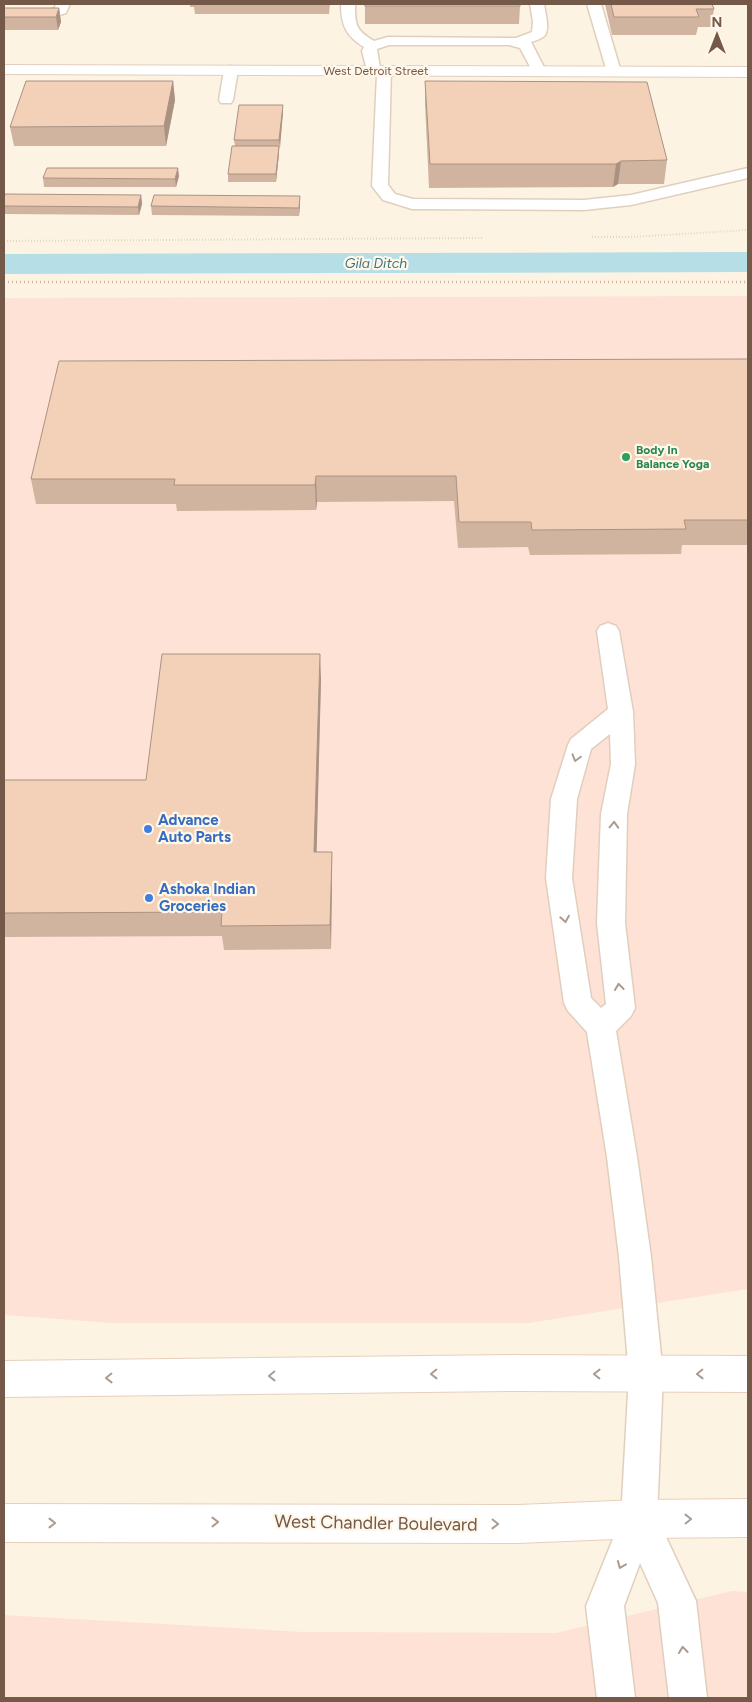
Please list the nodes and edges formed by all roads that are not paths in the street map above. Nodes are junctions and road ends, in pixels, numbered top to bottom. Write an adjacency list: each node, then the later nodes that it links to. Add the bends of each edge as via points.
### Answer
1 (63, 4): 5 (lane, via 61,10 47,15)
2 (348, 4): 7 (lane, via 347,21 353,35)
3 (537, 4): 6 (lane, via 539,34)
4 (594, 4): 12 (lane)
5 (4, 15)
6 (519, 42): 7 (lane, via 398,40); 11 (lane, via 529,50)
7 (372, 46): 10 (lane, via 368,51)
8 (4, 70): 9 (street, West Detroit Street)
9 (231, 70): 10 (street, West Detroit Street); 14 (lane)
10 (378, 71): 11 (street, West Detroit Street); 15 (lane, via 380,186 389,197 412,204 584,205 631,200)
11 (539, 71): 12 (street, West Detroit Street)
12 (614, 72): 13 (street, West Detroit Street)
13 (748, 72)
14 (226, 100)
15 (748, 173)
16 (608, 631): 17 (lane)
17 (621, 712): 18 (lane, one-way to 17, via 621,1008 610,923 614,814 623,764); 18 (lane, one-way to 18, via 580,745 564,799 559,878 578,1003)
18 (601, 1027): 20 (lane, via 635,1257)
19 (748, 1374): 20 (street, one-way to 20)
20 (646, 1375): 21 (street, one-way to 21, via 515,1373); 23 (lane)
21 (4, 1379)
22 (748, 1518): 23 (street, West Chandler Boulevard, one-way to 22)
23 (639, 1519): 24 (street, West Chandler Boulevard, one-way to 23, via 518,1524); 25 (lane, one-way to 25, via 605,1606); 26 (lane, one-way to 23, via 677,1601)
24 (4, 1524)
25 (616, 1698)
26 (688, 1698)

